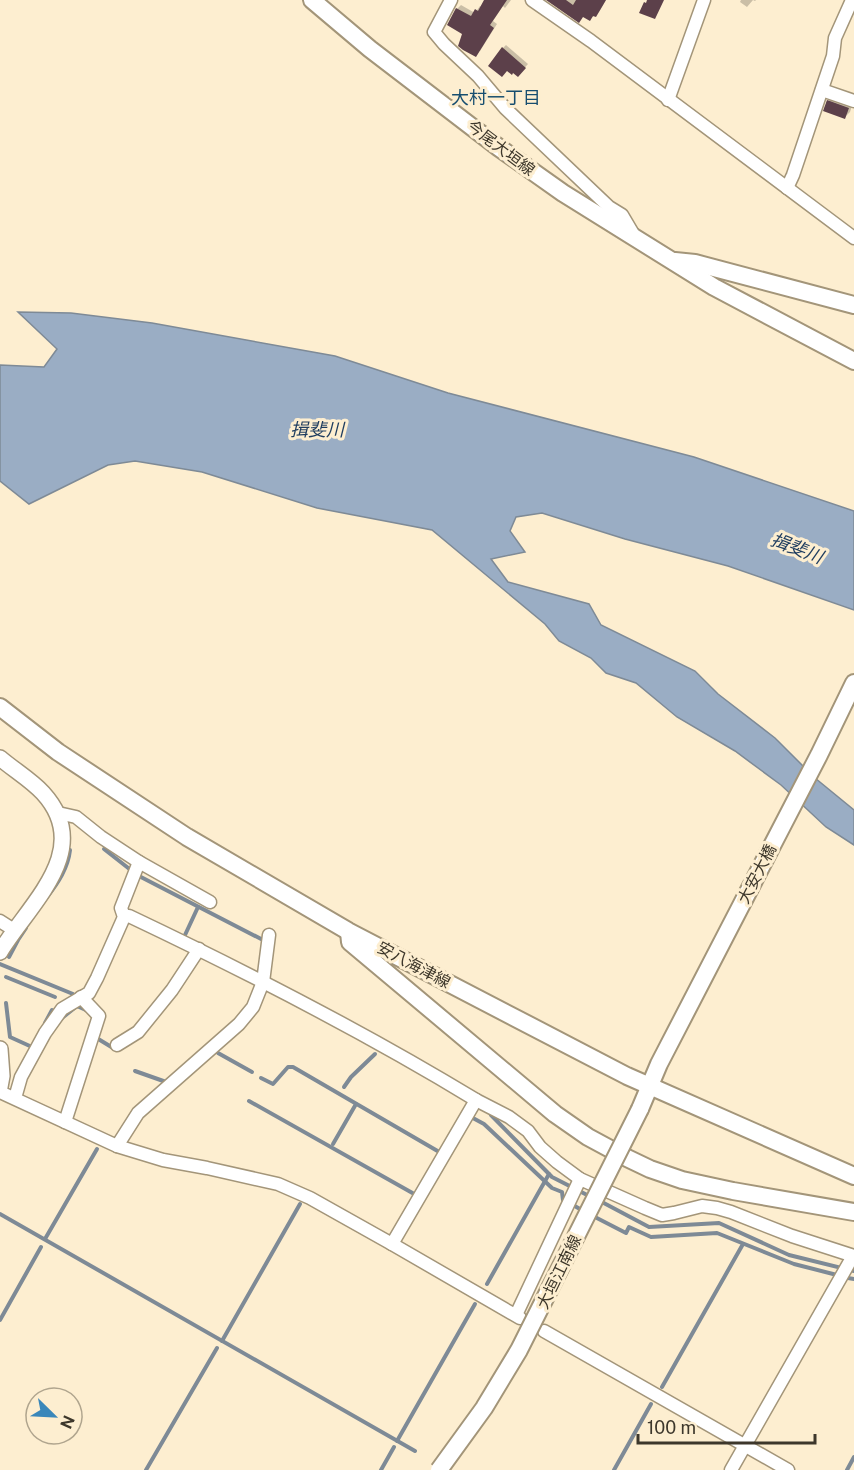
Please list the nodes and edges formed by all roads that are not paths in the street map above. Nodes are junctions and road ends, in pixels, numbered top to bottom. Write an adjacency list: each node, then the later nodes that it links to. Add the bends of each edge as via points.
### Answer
1 (312, 0): 10 (main road, 今尾大垣線, via 498,147)
2 (451, 0): 10 (street, via 434,32 505,108 622,215)
3 (532, 0): 7 (street)
4 (704, 0): 7 (street)
5 (852, 0): 6 (street, via 836,38)
6 (822, 90): 8 (street); 9 (street)
7 (668, 100): 9 (street)
8 (854, 101)
9 (787, 188): 11 (street)
10 (635, 238): 12 (main road, 今尾大垣線)
11 (854, 238)
12 (671, 261): 13 (main road, via 695,263); 14 (main road, 今尾大垣線)
13 (854, 305)
14 (854, 361)
15 (854, 684): 32 (main road, 大安大橋)
16 (0, 707): 24 (main road, 安八海津線, via 58,752 187,837)
17 (0, 758): 18 (street, via 42,791)
18 (58, 813): 19 (street, via 76,817); 23 (street, via 63,837 60,860 50,881)
19 (139, 862): 20 (street); 21 (street, via 121,908)
20 (210, 902)
21 (124, 916): 26 (street); 29 (street, via 97,978 89,993)
22 (0, 921): 23 (street)
23 (14, 930): 27 (street)
24 (348, 931): 33 (main road, 安八海津線); 42 (main road, via 350,942 503,1071 571,1126 610,1149 682,1180)
25 (269, 935): 28 (street)
26 (199, 949): 28 (street); 30 (street, via 138,1032)
27 (0, 952)
28 (263, 982): 37 (street); 39 (street, via 253,1007 239,1024 138,1113)
29 (81, 997): 36 (street, via 62,1009 45,1033 21,1077); 38 (street, via 99,1016)
30 (117, 1045)
31 (0, 1050): 34 (street)
32 (659, 1064): 33 (main road, 大垣江南線)
33 (650, 1086): 40 (main road, 安八海津線); 47 (main road, 大垣江南線, bridge, via 519,1350 484,1408)
34 (0, 1087)
35 (0, 1092): 36 (street)
36 (15, 1098): 38 (street)
37 (476, 1100): 41 (street, via 528,1131 556,1162); 43 (street)
38 (65, 1122): 39 (street)
39 (117, 1146): 43 (street, via 163,1160 278,1184)
40 (854, 1176)
41 (580, 1179): 43 (street, via 518,1316); 44 (street, via 662,1215 702,1206 717,1208)
42 (854, 1212)
43 (392, 1244)
44 (854, 1256): 46 (street)
45 (544, 1331): 46 (street)
46 (745, 1445): 48 (street); 49 (street)
47 (439, 1470)
48 (731, 1470)
49 (788, 1470)

